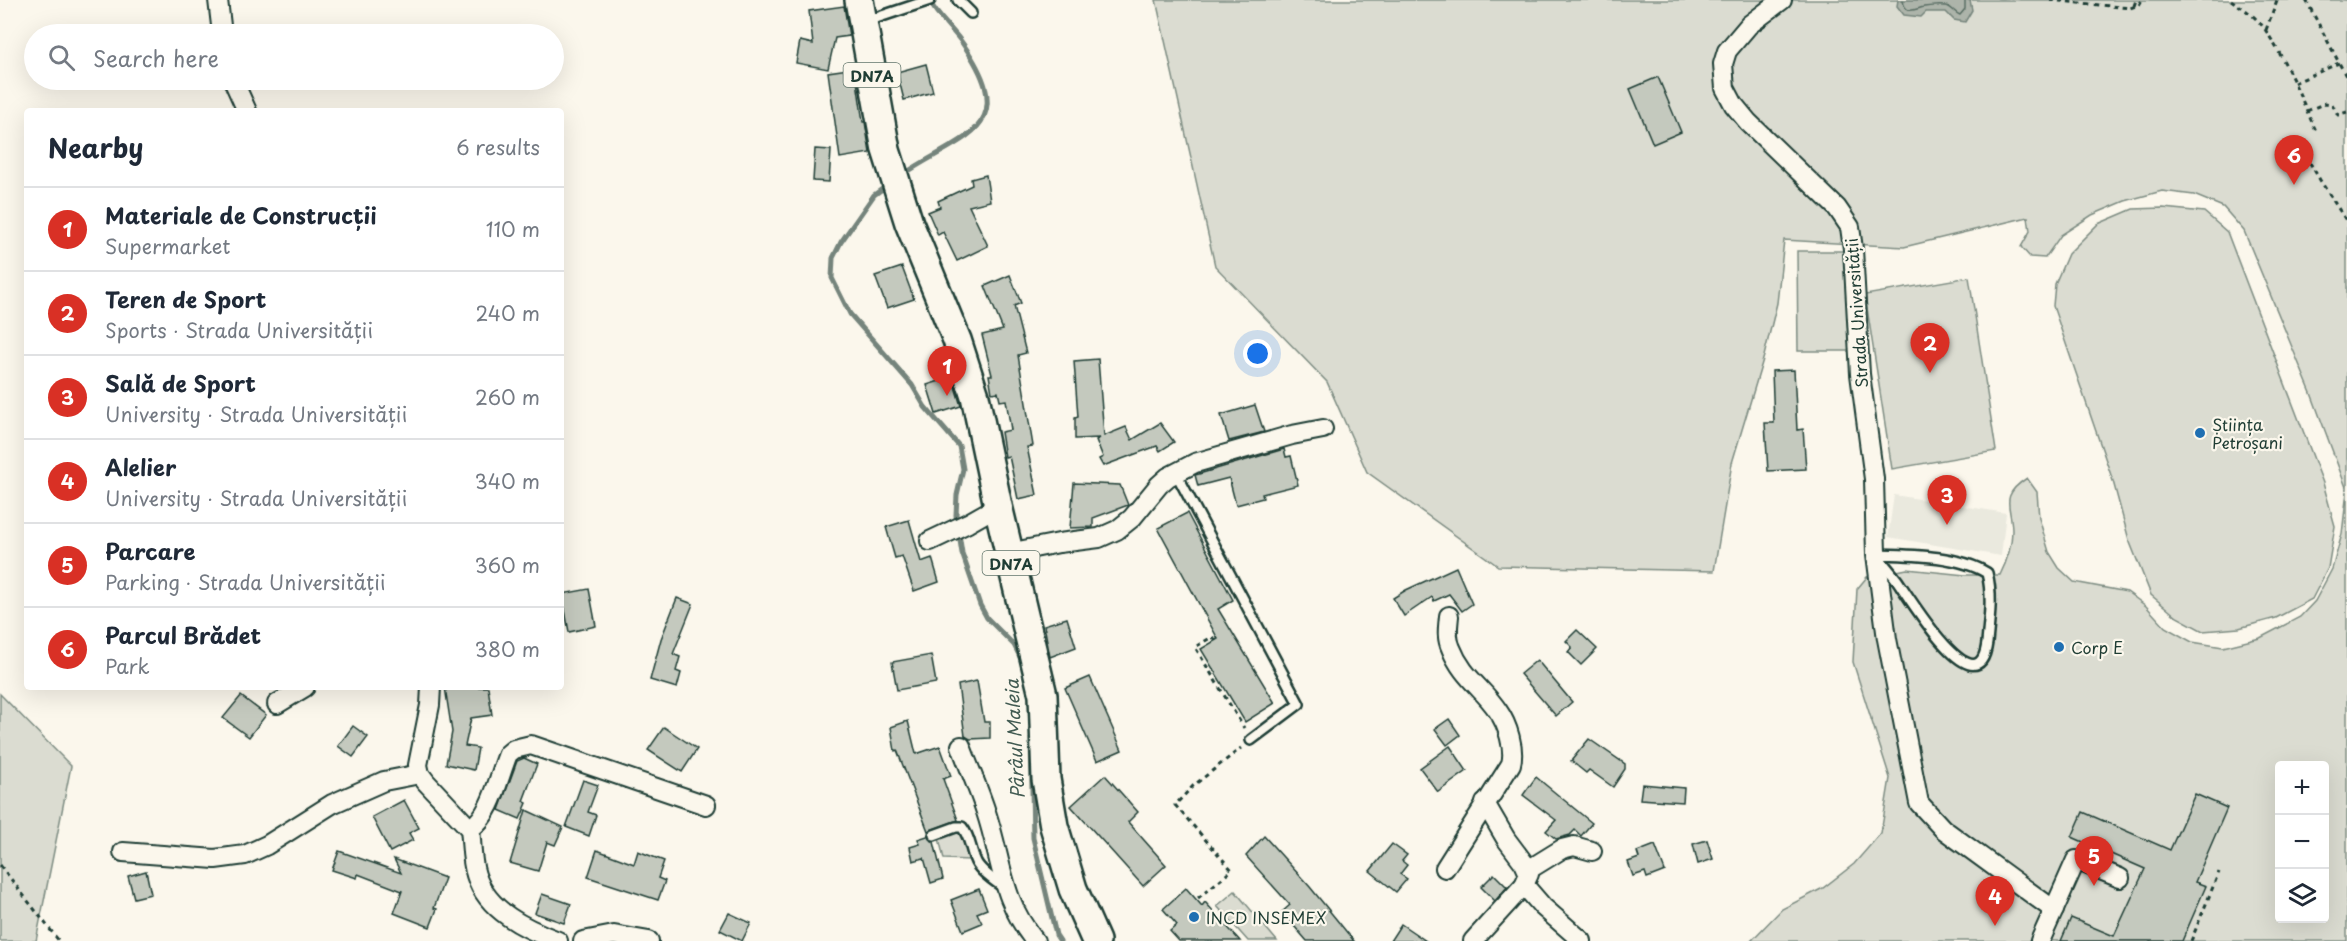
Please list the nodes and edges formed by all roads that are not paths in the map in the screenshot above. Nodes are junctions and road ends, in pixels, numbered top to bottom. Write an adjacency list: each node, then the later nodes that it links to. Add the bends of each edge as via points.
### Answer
1 (218, 0): 7 (street)
2 (930, 0): 5 (lane, via 912,8)
3 (958, 0): 6 (lane)
4 (1782, 0): 15 (street, Strada Universității, via 1749,25 1727,51 1723,63 1725,88 1748,122 1837,208 1850,227 1860,374 1874,479)
5 (860, 11): 12 (main road, DN7A, via 886,150 909,223 966,366)
6 (971, 13)
7 (221, 24)
8 (238, 90): 9 (street)
9 (246, 108)
10 (1323, 429): 11 (street, via 1195,463)
11 (1176, 473): 14 (street, via 1159,484 1117,530 1099,538); 20 (lane, via 1299,704)
12 (998, 506): 13 (street); 14 (main road, DN7A)
13 (930, 541)
14 (1009, 553): 38 (main road, DN7A, via 1043,695 1047,798 1073,890)
15 (1876, 554): 15 (lane, via 1920,618 1950,651 1969,664 1978,662 1985,654 1990,616 1987,573 1972,564); 33 (street, Strada Universității, via 1887,639 1919,803 1943,829)
16 (1449, 616): 23 (street, via 1450,648 1464,674 1498,711 1514,754)
17 (300, 690): 19 (street)
18 (431, 690): 22 (street, via 418,765)
19 (277, 704)
20 (1251, 740)
21 (961, 746): 32 (street, via 986,813)
22 (420, 774): 25 (street); 28 (street, via 384,781 332,804 245,855 215,859)
23 (1485, 803): 29 (street); 30 (street)
24 (706, 805): 25 (street, via 531,745 508,754 486,810)
25 (470, 829): 34 (street, via 476,877 490,900 513,920)
26 (934, 835): 32 (lane, via 962,827 979,866)
27 (1592, 851): 30 (street, via 1574,846 1562,849)
28 (123, 852)
29 (1445, 868)
30 (1526, 877): 39 (street); 40 (street, via 1544,906)
31 (2120, 878): 33 (street, via 2076,860)
32 (1006, 890): 37 (street, via 1021,924)
33 (2054, 910): 41 (street)
34 (558, 941)
35 (583, 941): 36 (street, via 614,935)
36 (649, 941)
37 (1035, 941)
38 (1096, 941)
39 (1473, 941)
40 (1582, 941)
41 (2040, 941)

